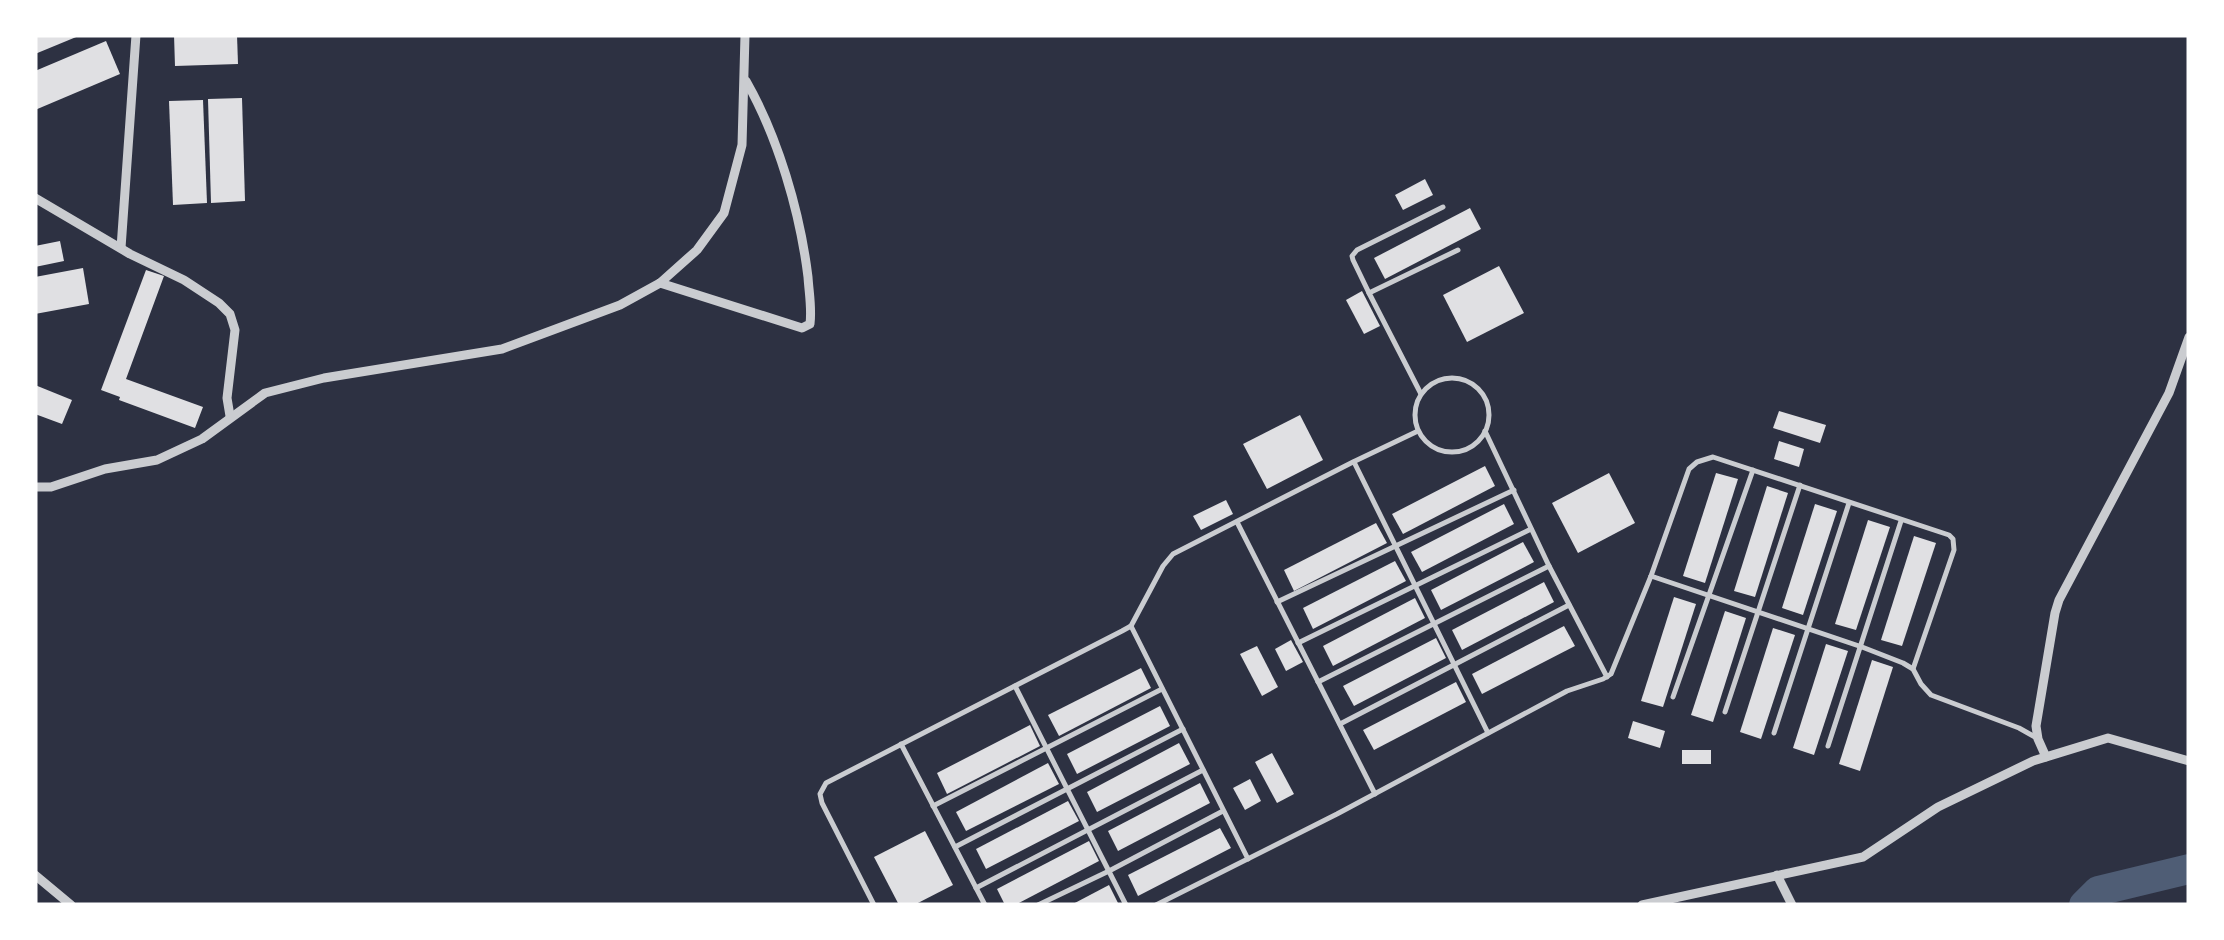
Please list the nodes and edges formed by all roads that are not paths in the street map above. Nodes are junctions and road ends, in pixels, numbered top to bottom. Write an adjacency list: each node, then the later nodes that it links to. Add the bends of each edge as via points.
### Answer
1 (136, 35): 6 (street)
2 (745, 35): 3 (street)
3 (744, 77): 8 (street, via 742,145 724,212 697,250); 8 (street, via 762,110 804,242 810,324 802,328)
4 (35, 198): 6 (street)
5 (1443, 207): 9 (lane, via 1357,250 1352,260)
6 (120, 248): 12 (street, via 184,280 230,314)
7 (1458, 250): 9 (lane)
8 (660, 283): 12 (street, via 502,349 324,378 264,393)
9 (1369, 293): 11 (lane)
10 (2189, 337): 49 (street, via 2169,393 2059,600)
11 (1421, 394): 13 (lane); 14 (lane, via 1442,380 1467,381 1485,398)
12 (230, 416): 17 (street, via 202,439 157,460 52,488)
13 (1418, 431): 14 (lane, via 1428,444 1451,452 1475,444); 15 (lane)
14 (1485, 431): 19 (lane)
15 (1353, 462): 22 (lane); 24 (lane)
16 (1753, 470): 18 (lane); 26 (lane, via 1712,457 1690,469); 28 (lane)
17 (35, 486)
18 (1800, 486): 20 (lane); 31 (lane)
19 (1514, 490): 23 (lane); 24 (lane)
20 (1850, 502): 21 (lane); 34 (lane)
21 (1902, 520): 36 (lane); 38 (lane, via 1949,535 1954,550)
22 (1237, 522): 29 (lane); 33 (lane, via 1173,554)
23 (1531, 529): 25 (lane); 27 (lane)
24 (1395, 546): 27 (lane); 29 (lane)
25 (1549, 566): 30 (lane); 32 (lane)
26 (1651, 576): 28 (lane); 39 (lane)
27 (1415, 586): 32 (lane); 35 (lane)
28 (1709, 596): 31 (lane); 43 (lane)
29 (1277, 602): 35 (lane)
30 (1569, 605): 37 (lane); 39 (lane)
31 (1758, 612): 34 (lane); 44 (lane)
32 (1434, 625): 37 (lane); 40 (lane)
33 (1131, 626): 41 (lane); 42 (lane)
34 (1807, 629): 36 (lane); 47 (lane)
35 (1298, 643): 40 (lane)
36 (1862, 647): 38 (lane); 51 (lane)
37 (1454, 665): 45 (lane); 48 (lane)
38 (1914, 669): 49 (lane, via 1932,695)
39 (1608, 677): 48 (lane, via 1567,690)
40 (1318, 682): 45 (lane)
41 (1015, 686): 50 (lane); 52 (lane)
42 (1163, 689): 46 (lane); 52 (lane)
43 (1673, 697)
44 (1725, 712)
45 (1340, 724): 57 (lane)
46 (1183, 729): 55 (lane); 56 (lane)
47 (1774, 732)
48 (1488, 733): 57 (lane)
49 (2038, 738): 53 (street)
50 (901, 744): 58 (lane); 68 (lane, via 826,783 820,794)
51 (1828, 746)
52 (1048, 749): 56 (lane); 58 (lane)
53 (2046, 756): 54 (street, via 2108,738); 64 (street, via 1938,807 1863,856)
54 (2189, 760)
55 (1203, 770): 59 (lane); 60 (lane)
56 (1068, 789): 60 (lane); 61 (lane)
57 (1374, 794): 62 (lane)
58 (934, 806): 61 (lane)
59 (1224, 811): 62 (lane); 63 (lane)
60 (1088, 830): 63 (lane); 66 (lane)
61 (954, 847): 66 (lane)
62 (1248, 859): 72 (lane)
63 (1109, 872): 70 (lane); 71 (lane)
64 (1777, 874): 73 (street); 74 (street)
65 (35, 876): 67 (street)
66 (976, 888): 69 (lane)
67 (72, 905)
68 (874, 905)
69 (985, 905)
70 (1038, 905)
71 (1126, 905)
72 (1156, 905)
73 (1642, 905)
74 (1792, 905)

